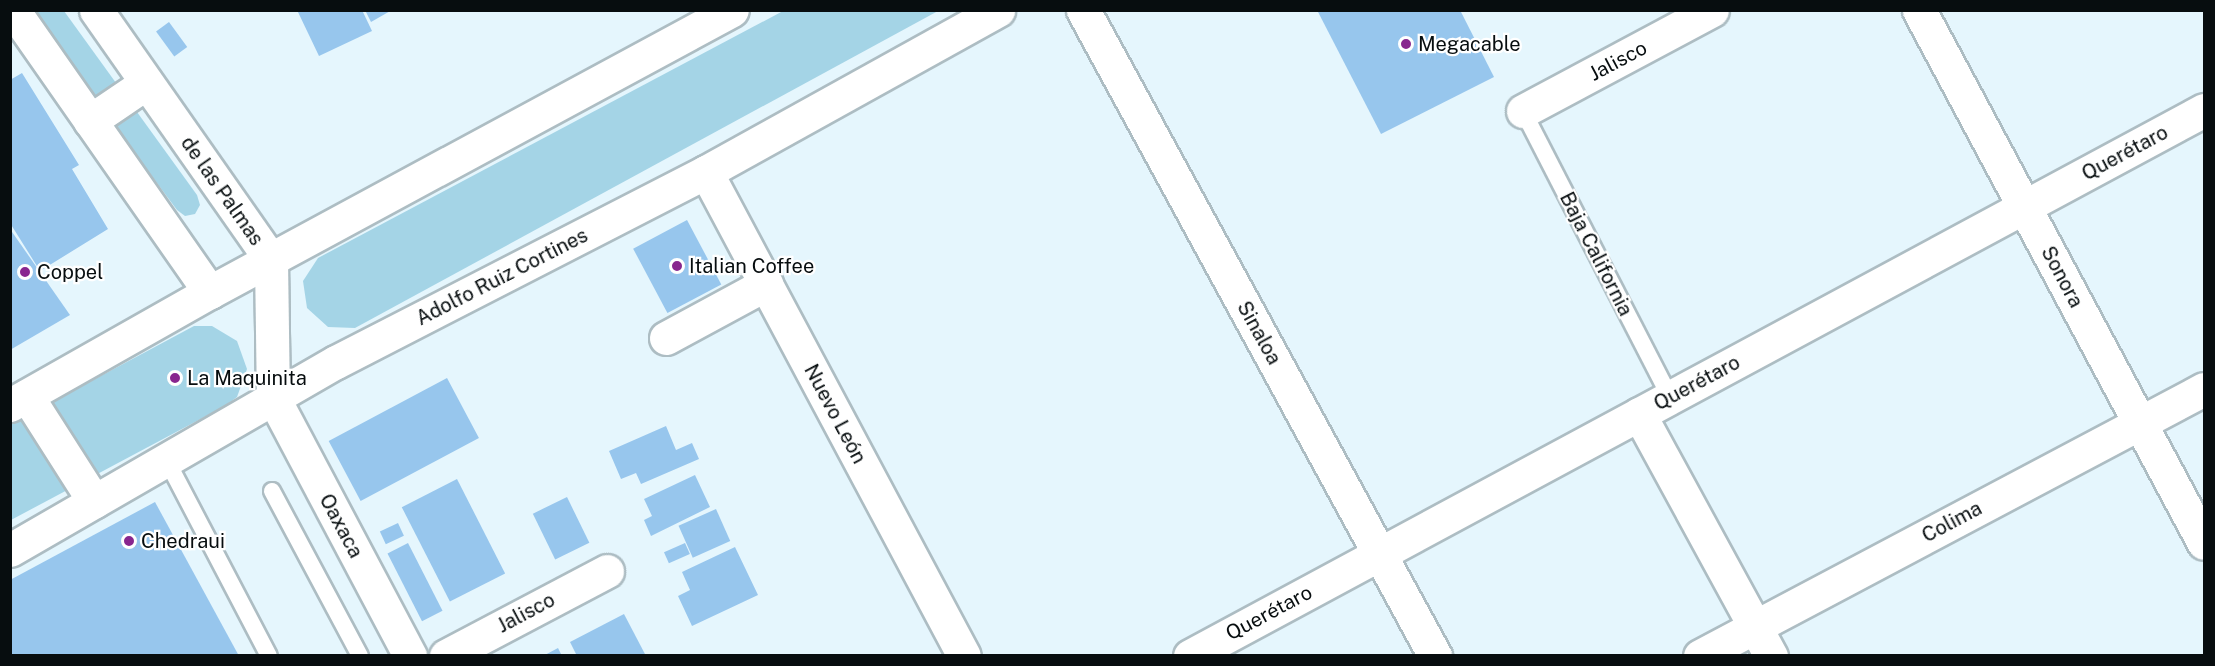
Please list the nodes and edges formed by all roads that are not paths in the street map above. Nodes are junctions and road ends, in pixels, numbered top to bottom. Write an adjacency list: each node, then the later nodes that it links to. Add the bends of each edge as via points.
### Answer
1 (13, 10): 11 (street)
2 (96, 10): 8 (street, de las Palmas)
3 (732, 10): 14 (street)
4 (998, 10): 12 (street, Adolfo Ruiz Cortines)
5 (1083, 10): 29 (street, Sinaloa)
6 (1713, 10): 10 (street, Jalisco)
7 (1919, 10): 13 (street, Sonora)
8 (146, 83): 11 (street); 14 (street, de las Palmas)
9 (2205, 110): 13 (street, Querétaro)
10 (1523, 111): 20 (lane, Baja California)
11 (90, 121): 16 (street)
12 (706, 172): 15 (street, Nuevo León); 19 (street, Adolfo Ruiz Cortines)
13 (2024, 207): 20 (street, Querétaro); 23 (street, Sonora)
14 (271, 260): 16 (street); 19 (street, de las Palmas)
15 (766, 284): 17 (street); 36 (street, Nuevo León)
16 (210, 292): 21 (street)
17 (666, 338)
18 (2205, 389): 23 (street, Colima)
19 (273, 397): 24 (street, Adolfo Ruiz Cortines); 34 (street, Oaxaca)
20 (1670, 397): 22 (street, Querétaro)
21 (19, 400): 26 (street)
22 (1639, 414): 29 (street, Querétaro); 31 (street)
23 (2140, 423): 27 (street, Sonora); 31 (street, Colima)
24 (166, 459): 26 (street, Adolfo Ruiz Cortines); 32 (lane)
25 (272, 491): 33 (lane)
26 (94, 501): 28 (street, Adolfo Ruiz Cortines)
27 (2205, 543)
28 (10, 550)
29 (1380, 554): 37 (street, Querétaro); 38 (street, Sinaloa)
30 (607, 571): 35 (street, Jalisco)
31 (1755, 627): 39 (street, Colima); 40 (street)
32 (269, 656)
33 (360, 656)
34 (410, 656)
35 (446, 656)
36 (964, 656)
37 (1190, 656)
38 (1435, 656)
39 (1700, 656)
40 (1771, 656)

